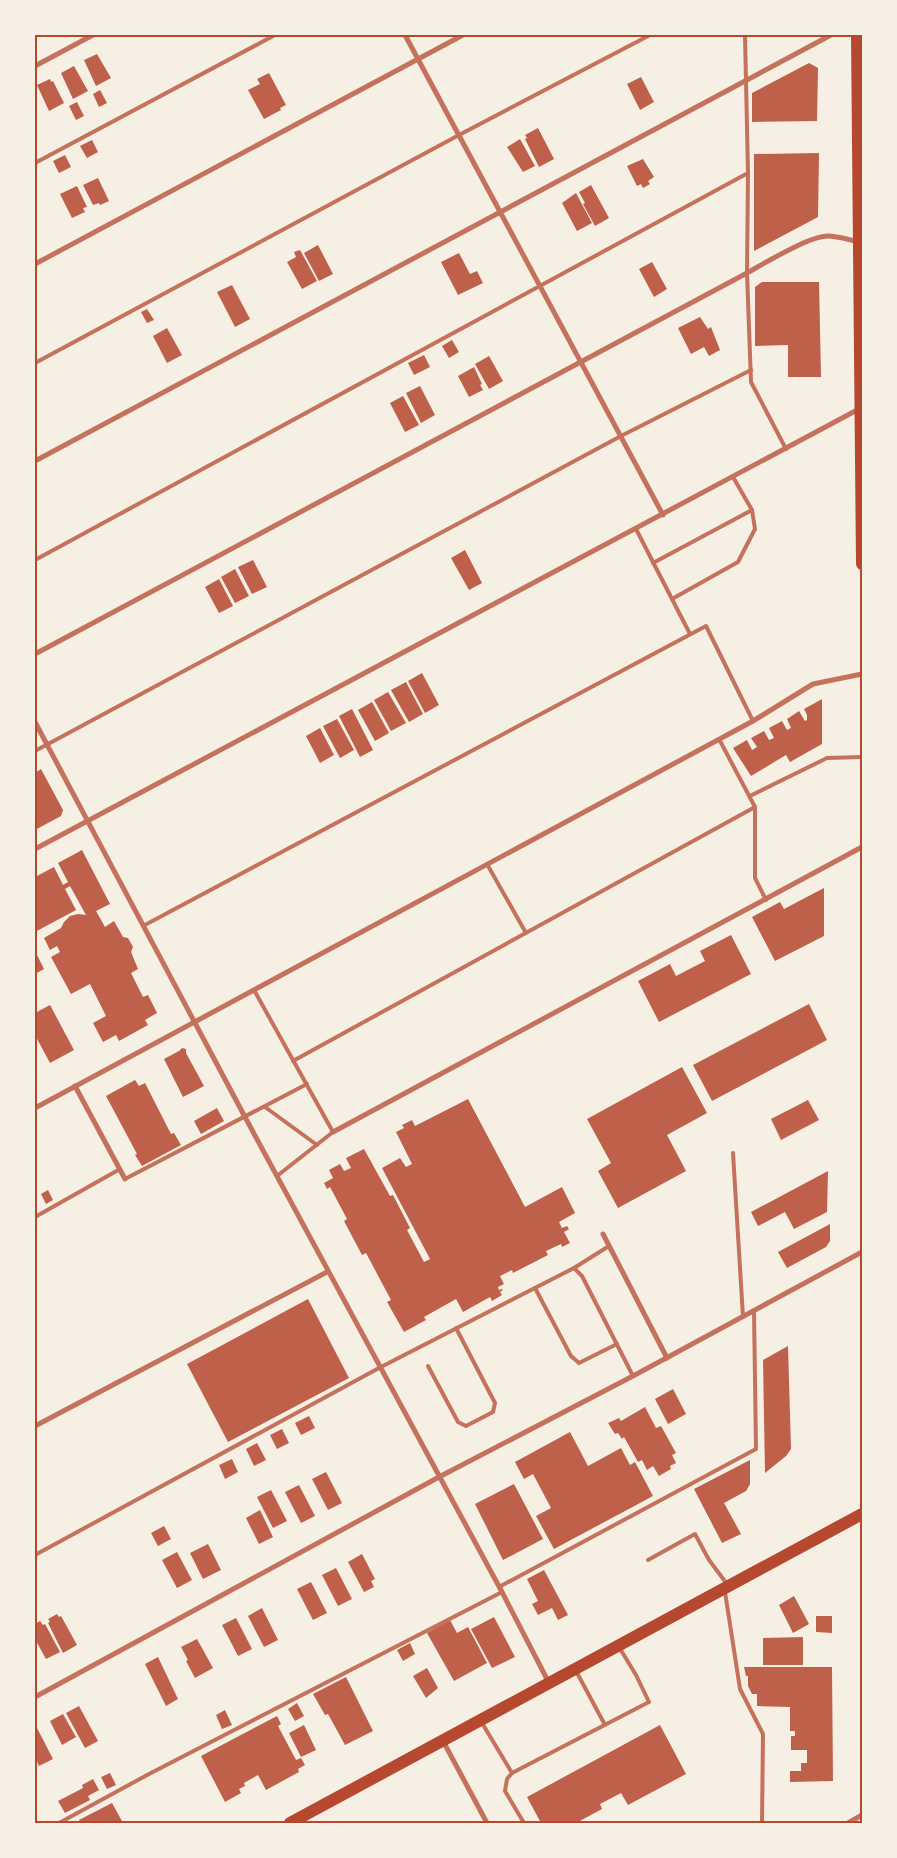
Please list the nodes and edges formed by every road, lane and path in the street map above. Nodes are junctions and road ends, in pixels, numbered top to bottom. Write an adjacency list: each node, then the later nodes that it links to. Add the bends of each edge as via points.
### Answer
1 (93, 35): 10 (street)
2 (275, 35): 13 (lane)
3 (405, 35): 9 (street)
4 (463, 35): 9 (street)
5 (650, 35): 12 (lane)
6 (745, 35): 11 (lane)
7 (831, 35): 11 (street)
8 (857, 35): 16 (main road)
9 (418, 59): 12 (street); 17 (street)
10 (35, 66)
11 (745, 81): 14 (lane); 15 (street)
12 (459, 135): 15 (street); 20 (lane)
13 (35, 163)
14 (748, 173): 18 (lane); 19 (lane)
15 (500, 212): 19 (street); 26 (street)
16 (861, 242): 18 (street, via 822,237); 23 (main road)
17 (35, 264)
18 (747, 273): 21 (street); 22 (lane)
19 (540, 286): 21 (street); 32 (lane)
20 (35, 363)
21 (581, 363): 24 (street); 37 (street)
22 (751, 370): 24 (lane); 25 (lane, via 751,382)
23 (860, 409): 25 (street); 31 (main road)
24 (621, 436): 29 (street); 42 (lane)
25 (786, 449): 27 (street)
26 (35, 460)
27 (734, 477): 28 (lane); 29 (street)
28 (752, 510): 33 (lane); 35 (lane, via 755,529 738,562)
29 (663, 515): 30 (street)
30 (636, 530): 33 (lane); 47 (street)
31 (862, 533): 34 (main road)
32 (35, 560)
33 (653, 563): 35 (lane)
34 (862, 564)
35 (672, 599): 36 (lane)
36 (690, 634): 39 (lane, via 706,626); 52 (lane)
37 (35, 654)
38 (862, 674): 39 (street, via 812,684)
39 (753, 721): 41 (street)
40 (35, 722): 42 (street)
41 (719, 739): 45 (lane); 50 (street)
42 (47, 744): 43 (lane); 47 (street)
43 (35, 751)
44 (862, 757): 45 (lane, via 827,758)
45 (750, 796): 46 (lane)
46 (756, 807): 51 (lane, via 755,878); 53 (lane)
47 (88, 820): 49 (street); 52 (street)
48 (862, 848): 51 (street)
49 (35, 849)
50 (487, 864): 53 (lane); 54 (street)
51 (766, 900): 62 (street)
52 (143, 926): 55 (street)
53 (526, 933): 56 (lane)
54 (254, 990): 55 (street); 56 (lane)
55 (194, 1022): 58 (street); 61 (street)
56 (293, 1061): 57 (lane)
57 (306, 1084): 59 (lane); 62 (lane)
58 (75, 1086): 60 (street); 65 (street)
59 (265, 1107): 61 (lane); 63 (lane)
60 (35, 1108)
61 (245, 1117): 66 (street); 67 (lane)
62 (334, 1132): 63 (lane)
63 (317, 1146): 66 (lane)
64 (733, 1154): 76 (lane)
65 (120, 1169): 67 (street); 68 (lane)
66 (276, 1176): 73 (street)
67 (125, 1180)
68 (35, 1217)
69 (603, 1234): 70 (street)
70 (609, 1246): 72 (lane); 79 (street)
71 (862, 1252): 75 (street)
72 (574, 1268): 74 (lane); 78 (lane, via 582,1276)
73 (327, 1272): 81 (street); 83 (street)
74 (535, 1288): 77 (lane); 78 (lane, via 579,1363)
75 (754, 1311): 76 (street); 88 (lane, via 756,1449)
76 (743, 1317): 79 (street)
77 (456, 1328): 80 (lane, via 495,1403 493,1412 466,1426 458,1422); 81 (lane)
78 (617, 1344): 82 (lane)
79 (667, 1358): 82 (street)
80 (428, 1366)
81 (379, 1368): 84 (street); 86 (lane)
82 (633, 1376): 84 (street)
83 (35, 1426)
84 (439, 1477): 88 (street); 94 (street)
85 (862, 1514): 89 (main road)
86 (35, 1555)
87 (648, 1560): 89 (lane, via 695,1534)
88 (499, 1587): 90 (street)
89 (726, 1587): 91 (main road); 104 (lane, via 740,1688 763,1734)
90 (502, 1592): 93 (street); 100 (lane)
91 (618, 1645): 92 (main road); 96 (lane, via 649,1702)
92 (575, 1669): 93 (main road); 96 (lane)
93 (549, 1683): 95 (main road)
94 (35, 1697)
95 (481, 1721): 97 (main road); 98 (lane)
96 (605, 1725): 98 (lane)
97 (442, 1741): 101 (main road); 102 (street)
98 (512, 1773): 103 (lane, via 507,1779 505,1792)
99 (862, 1815): 105 (street)
100 (59, 1823)
101 (290, 1823)
102 (487, 1823)
103 (524, 1823)
104 (762, 1823)
105 (848, 1823)

